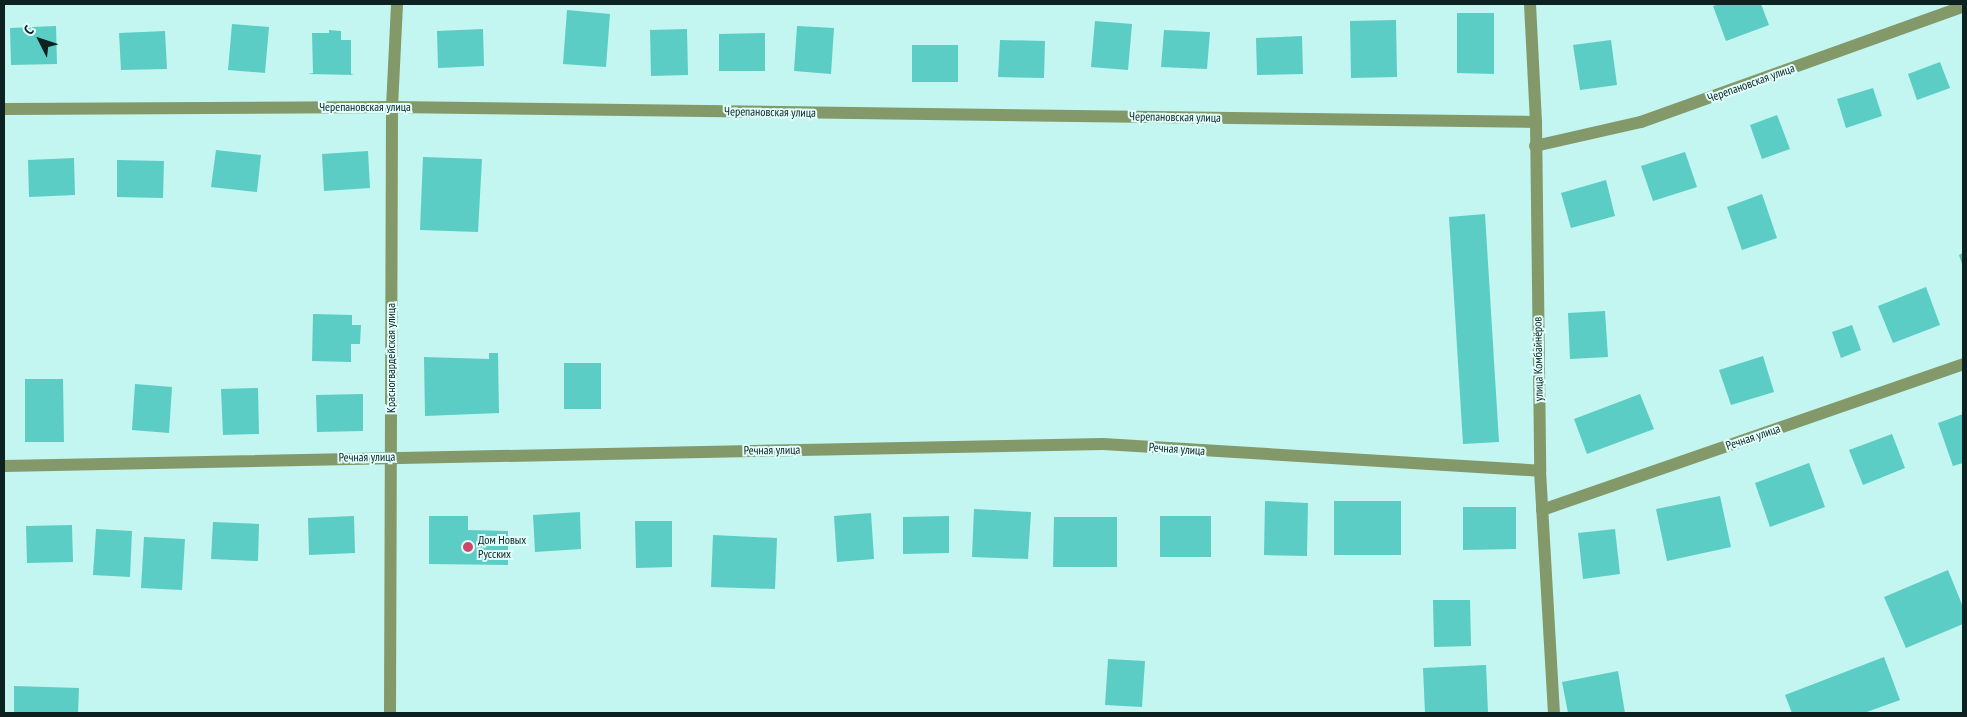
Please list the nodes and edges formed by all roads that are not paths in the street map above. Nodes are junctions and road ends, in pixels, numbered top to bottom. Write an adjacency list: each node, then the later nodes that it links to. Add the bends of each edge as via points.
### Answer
1 (397, 4): 4 (street, Красногвардейская улица)
2 (1530, 4): 6 (street, улица Комбайнёров)
3 (1963, 7): 7 (street, Черепановская улица, via 1641,122)
4 (392, 107): 5 (street, Черепановская улица); 6 (street, Черепановская улица); 9 (street, Красногвардейская улица)
5 (4, 109)
6 (1536, 122): 7 (street, улица Комбайнёров)
7 (1535, 146): 11 (street, улица Комбайнёров)
8 (1963, 364): 12 (street, Речная улица)
9 (390, 456): 10 (street, Речная улица); 11 (street, Речная улица, via 1104,444); 13 (street, Красногвардейская улица)
10 (4, 466)
11 (1540, 471): 12 (street, улица Комбайнёров)
12 (1542, 510): 14 (street, улица Комбайнёров)
13 (390, 713)
14 (1554, 713)

